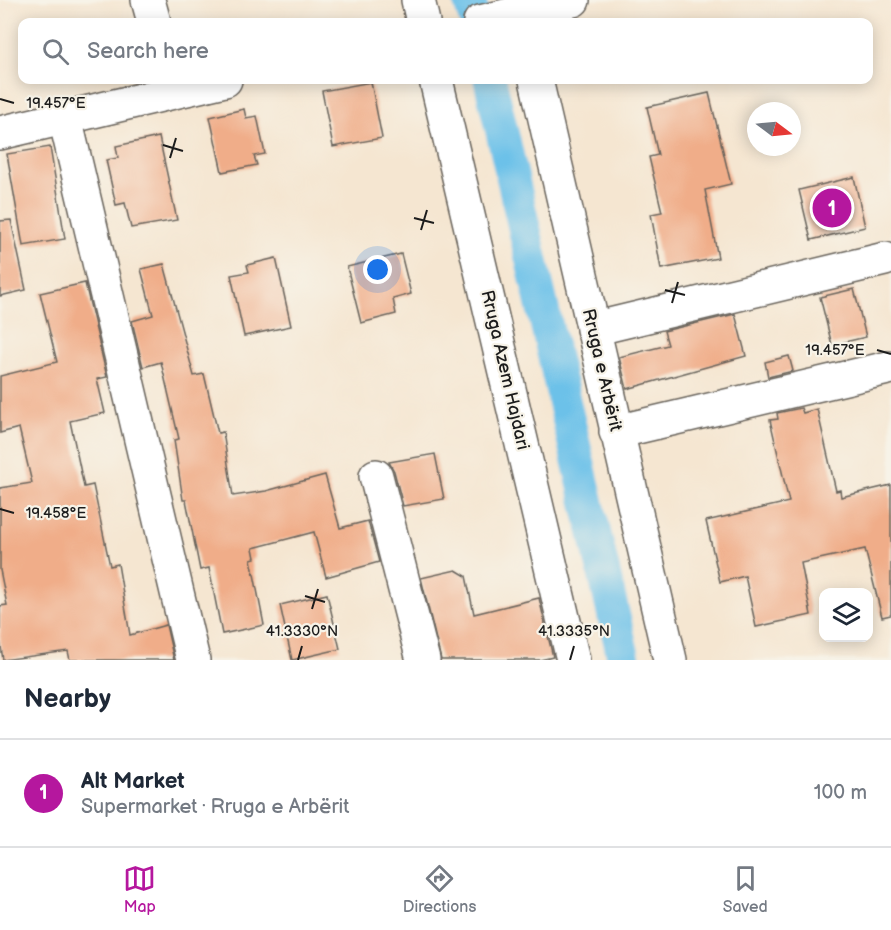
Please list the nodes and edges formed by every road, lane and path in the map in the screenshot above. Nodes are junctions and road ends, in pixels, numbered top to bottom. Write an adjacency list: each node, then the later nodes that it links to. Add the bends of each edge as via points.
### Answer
1 (148, 0): 5 (street)
2 (418, 0): 6 (street)
3 (573, 0): 4 (street)
4 (508, 15)
5 (153, 18)
6 (422, 18)
7 (187, 84): 10 (street)
8 (437, 84): 20 (street, Rruga Azem Hajdari)
9 (537, 84): 14 (street, Rruga e Arbërit)
10 (168, 86): 11 (street)
11 (64, 118): 12 (street); 18 (street)
12 (0, 132)
13 (885, 259): 14 (street)
14 (593, 329): 16 (street, Rruga e Arbërit)
15 (888, 368): 16 (street)
16 (616, 432): 21 (street, Rruga e Arbërit)
17 (376, 476): 19 (street)
18 (193, 660)
19 (423, 660)
20 (573, 660)
21 (670, 660)

